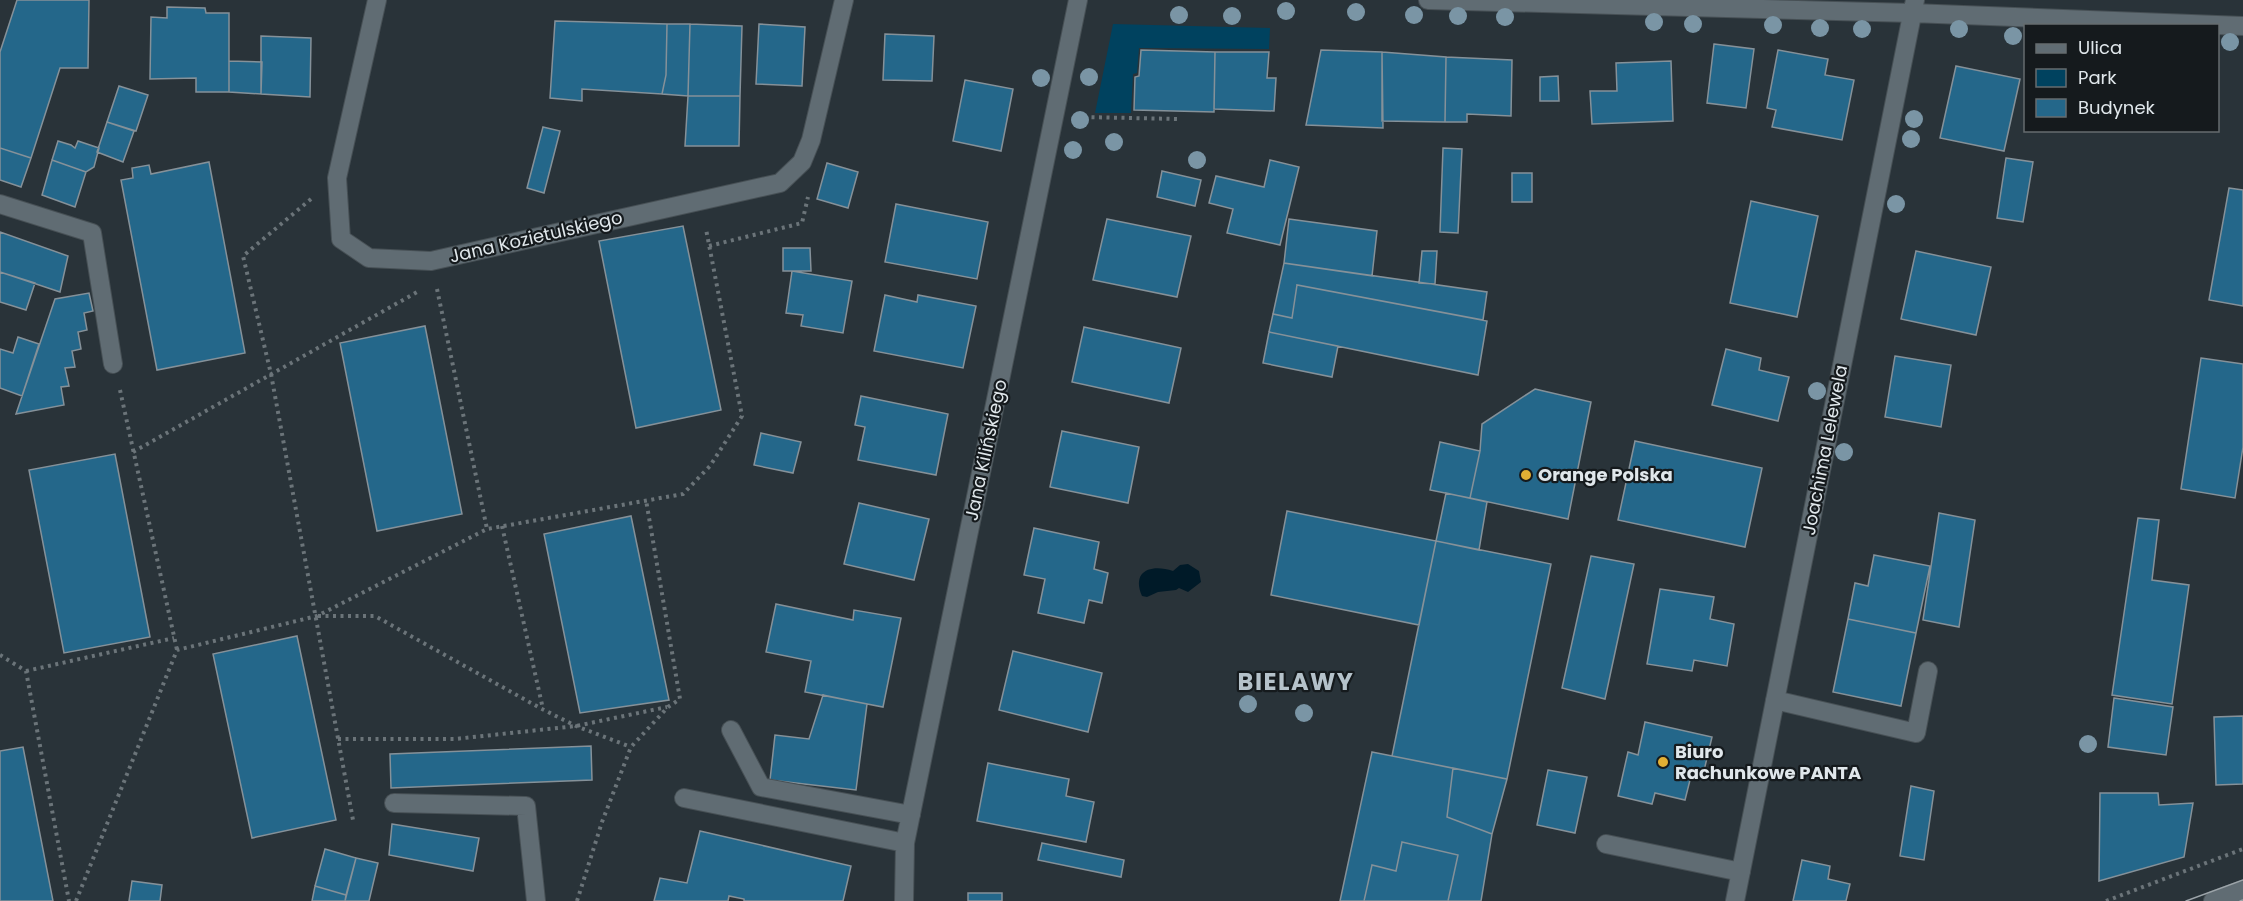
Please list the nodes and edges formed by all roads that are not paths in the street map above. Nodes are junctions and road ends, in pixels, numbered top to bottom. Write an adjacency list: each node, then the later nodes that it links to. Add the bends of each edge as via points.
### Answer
1 (378, 0): 2 (street, Jana Kozietulskiego, via 337,178 341,239 369,258 431,261 780,183 802,162 811,140)
2 (844, 0)
3 (1078, 0): 16 (street, Jana Kilińskiego)
4 (1428, 0): 5 (street)
5 (1913, 6): 6 (street); 12 (street, Joachima Lelewela)
6 (2210, 24)
7 (2219, 25): 8 (street)
8 (2243, 26)
9 (0, 204): 10 (street, via 92,233)
10 (113, 364)
11 (1928, 671): 12 (street, via 1916,733)
12 (1775, 700): 19 (street, Joachima Lelewela)
13 (731, 730): 16 (street, via 761,787)
14 (684, 798): 17 (street)
15 (394, 804): 21 (street, via 526,806)
16 (911, 815): 17 (street, Jana Kilińskiego)
17 (905, 843): 22 (street, Jana Kilińskiego)
18 (1606, 844): 19 (street)
19 (1741, 872): 23 (street, Joachima Lelewela)
20 (2243, 890): 24 (street)
21 (536, 901)
22 (904, 901)
23 (1735, 901)
24 (2213, 901)

